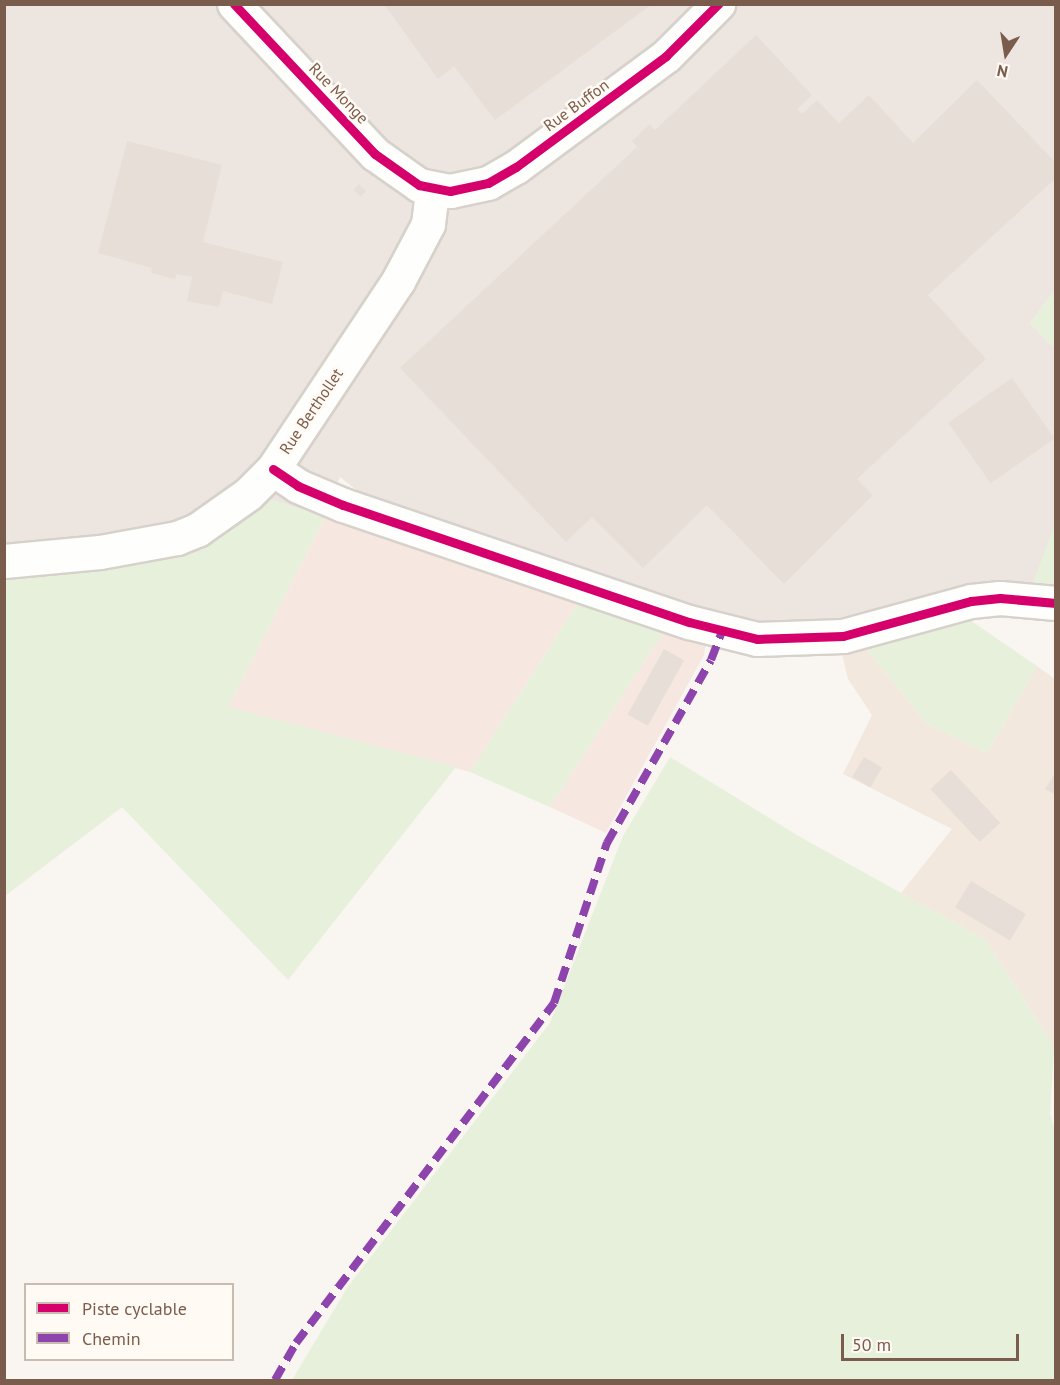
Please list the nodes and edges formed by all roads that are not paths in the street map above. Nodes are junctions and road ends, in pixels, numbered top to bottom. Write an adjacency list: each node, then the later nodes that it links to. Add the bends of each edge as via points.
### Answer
1 (234, 4): 3 (street, Rue Monge, via 375,154 403,177)
2 (718, 4): 3 (street, Rue Buffon, via 666,56 516,167 488,183 450,191)
3 (432, 190): 4 (street, Rue Berthollet, via 428,224 415,252)
4 (273, 469): 5 (street, Rue Berthollet, via 223,514 177,538 99,552); 6 (street, via 298,486 343,505 689,622 757,639 843,636 971,600 1010,598)
5 (4, 561)
6 (1056, 603)

